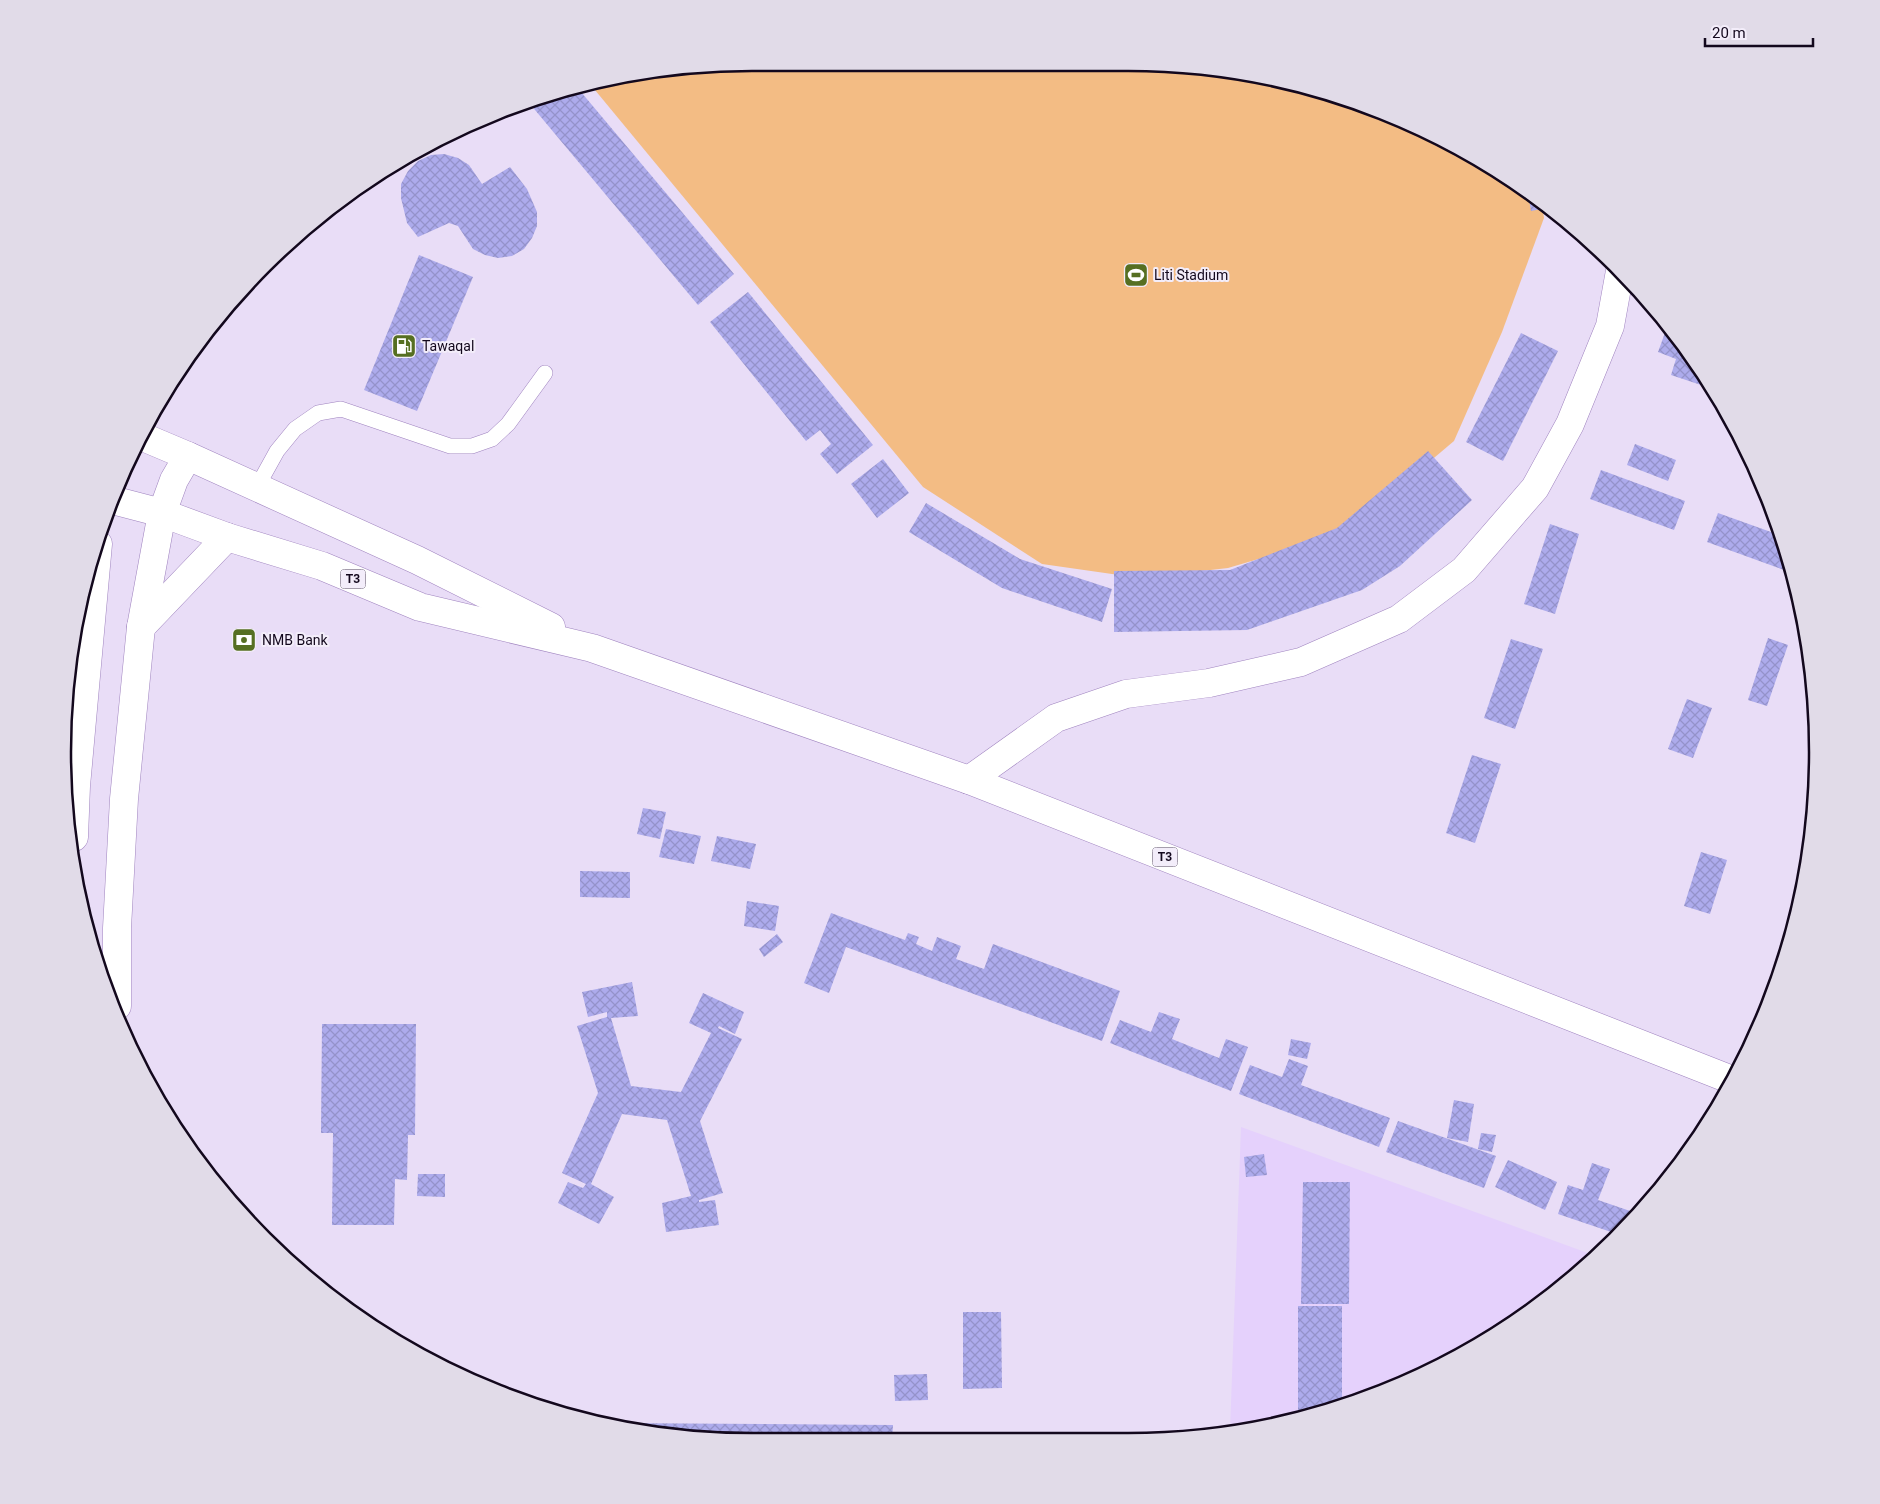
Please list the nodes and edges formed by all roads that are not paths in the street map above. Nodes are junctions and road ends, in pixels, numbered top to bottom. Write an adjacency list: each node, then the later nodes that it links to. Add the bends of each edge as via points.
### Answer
1 (1618, 281): 12 (main road, via 1610,326 1570,424 1535,488 1464,570 1399,619 1301,662 1209,683 1126,694 1056,718)
2 (545, 373): 5 (lane, via 508,424 492,439 472,446 450,446 341,409 318,412 289,436)
3 (147, 439): 4 (main road, T3)
4 (188, 456): 5 (main road, T3); 7 (main road, via 174,480)
5 (257, 487): 11 (main road, T3, via 417,560)
6 (119, 502): 7 (main road, T3)
7 (162, 514): 8 (main road, T3); 10 (main road)
8 (227, 537): 10 (main road); 11 (main road, T3, via 322,566 420,607)
9 (96, 571): 13 (main road)
10 (141, 627): 14 (main road, via 124,799)
11 (592, 648): 12 (main road, T3)
12 (969, 780): 15 (main road, T3)
13 (75, 818)
14 (117, 997)
15 (1726, 1078)

